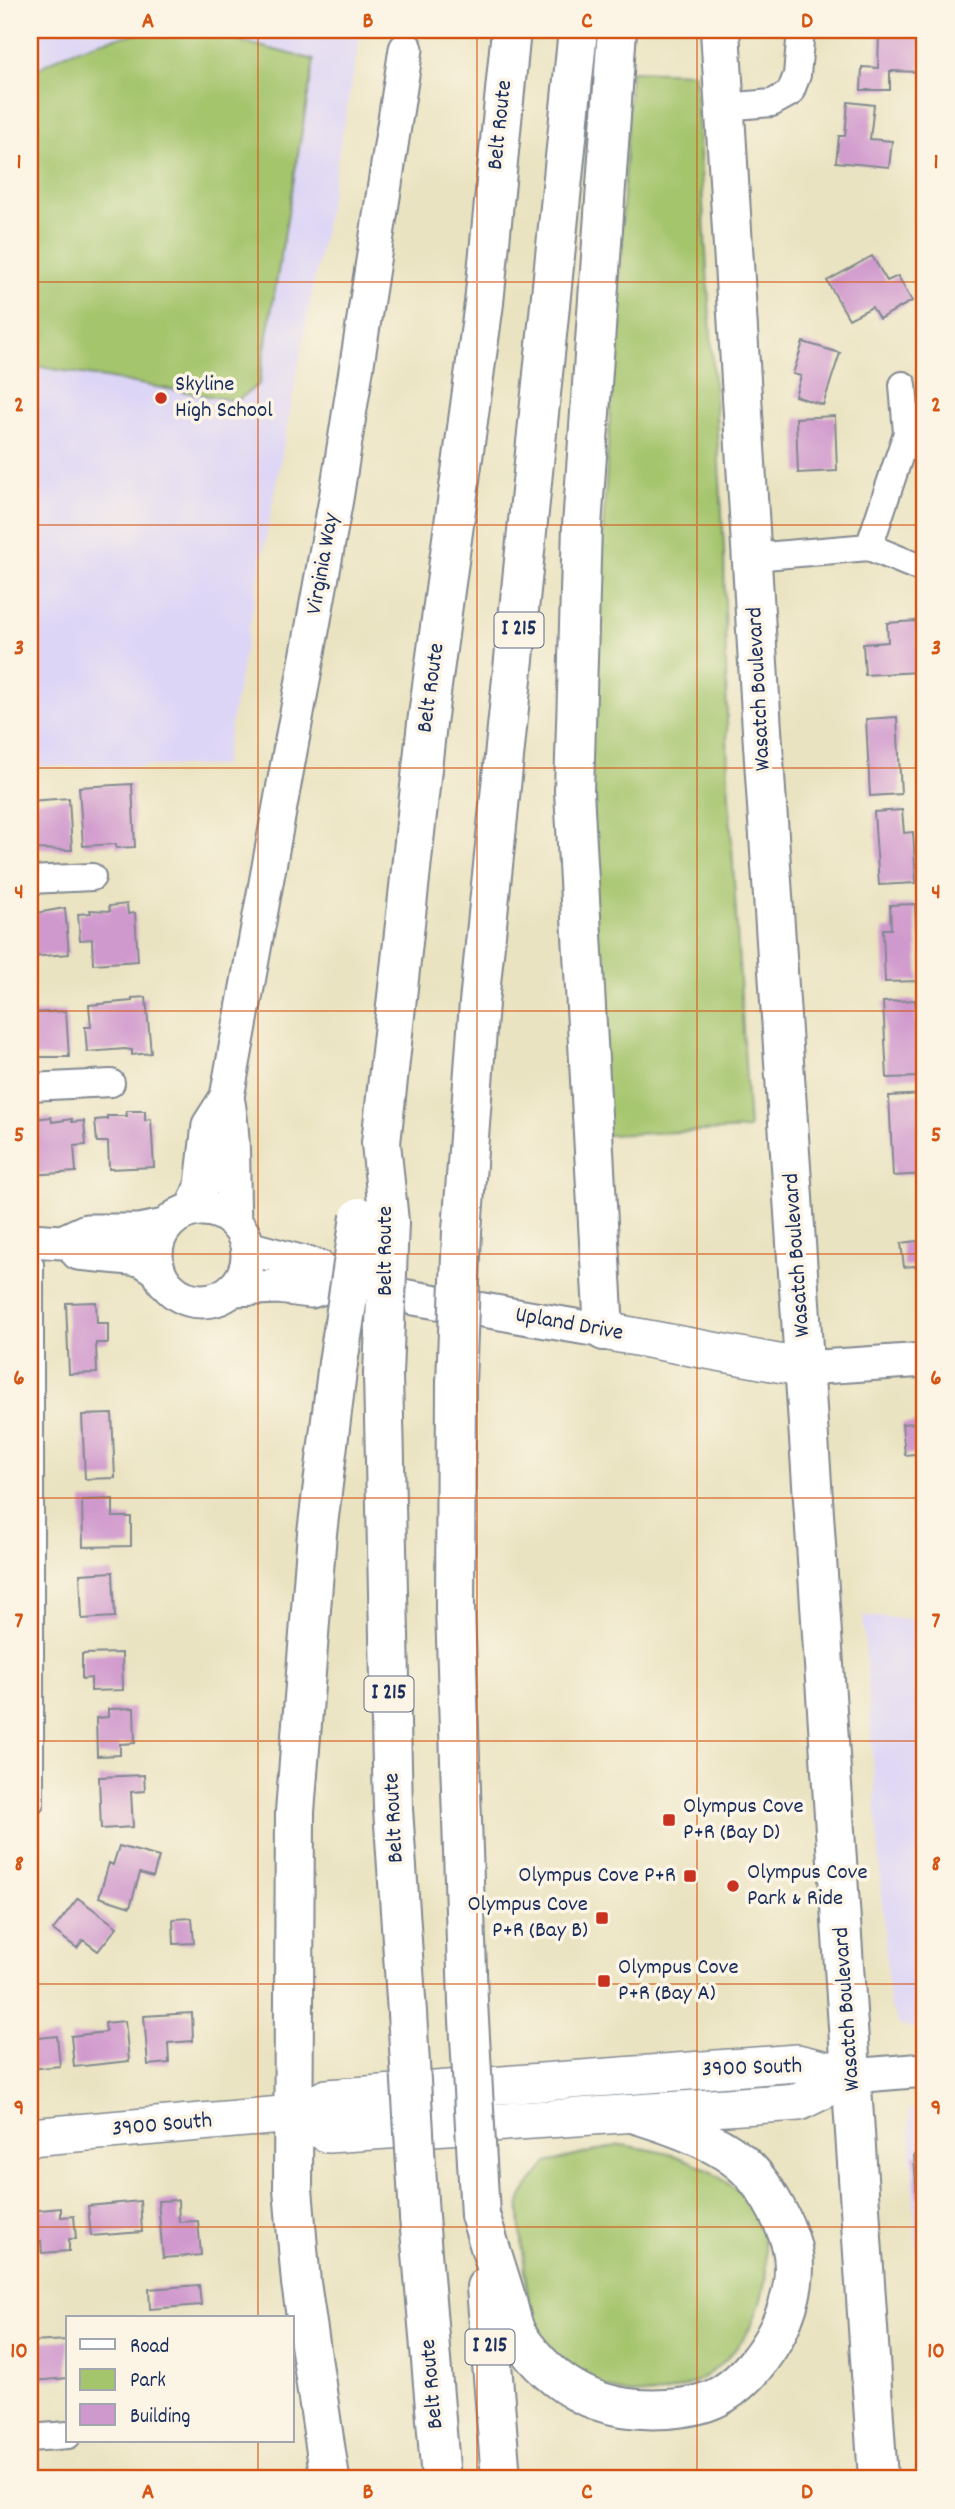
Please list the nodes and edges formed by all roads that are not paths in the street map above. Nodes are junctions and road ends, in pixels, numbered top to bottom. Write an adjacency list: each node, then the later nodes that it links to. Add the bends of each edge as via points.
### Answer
1 (510, 30): 18 (main road, Belt Route / I 215, via 484,303 426,723)
2 (578, 30): 34 (main road, I 215, bridge, via 479,1003 462,1231 455,1608)
3 (617, 30): 25 (main road, via 582,526 573,791)
4 (720, 30): 7 (main road, Wasatch Boulevard)
5 (801, 30): 7 (street, via 797,75 790,93 772,103)
6 (407, 39): 16 (street, Virginia Way, via 336,499)
7 (724, 107): 10 (main road, Wasatch Boulevard)
8 (903, 385): 9 (street, via 907,433)
9 (869, 547): 10 (street); 11 (street)
10 (752, 557): 27 (main road, Wasatch Boulevard)
11 (925, 570)
12 (92, 877): 13 (street)
13 (30, 880)
14 (111, 1083): 15 (street)
15 (30, 1087)
16 (227, 1097): 17 (street, Virginia Way, via 209,1125 202,1185); 19 (street, Virginia Way)
17 (178, 1218): 19 (street, via 207,1209 222,1213); 20 (street, via 130,1232 86,1231); 22 (street, via 158,1240)
18 (374, 1219): 31 (main road, bridge, via 338,1363 317,1533 295,1812); 38 (main road, Belt Route / I 215, bridge, via 383,1375 393,1808)
19 (241, 1235): 23 (street, Upland Drive, via 318,1267); 24 (street, via 243,1278)
20 (46, 1241): 22 (street, via 80,1254 141,1259)
21 (30, 1265): 28 (street)
22 (158, 1270): 24 (street, via 165,1284 190,1300 205,1301)
23 (333, 1284): 24 (street, Upland Drive, via 311,1292 278,1287); 25 (street, Upland Drive)
24 (233, 1289)
25 (604, 1331): 27 (main road, Upland Drive)
26 (925, 1360): 27 (street)
27 (805, 1368): 30 (main road, Wasatch Boulevard)
28 (30, 1802)
29 (925, 2070): 30 (street)
30 (852, 2076): 31 (main road, 3900 South, via 797,2063 327,2098); 32 (main road, 3900 South, via 799,2102); 40 (main road, Wasatch Boulevard)
31 (293, 2114): 32 (main road, 3900 South, via 328,2134); 33 (main road, 3900 South); 37 (main road, via 293,2189 301,2283)
32 (636, 2114): 34 (main road, via 711,2143 755,2177 791,2245 792,2294 776,2335 752,2370 721,2396 684,2407 640,2411 572,2391 549,2374 517,2333)
33 (30, 2137)
34 (480, 2215): 39 (main road, I 215)
35 (66, 2435): 36 (street)
36 (30, 2438)
37 (330, 2479)
38 (441, 2479)
39 (501, 2479)
40 (878, 2479)

